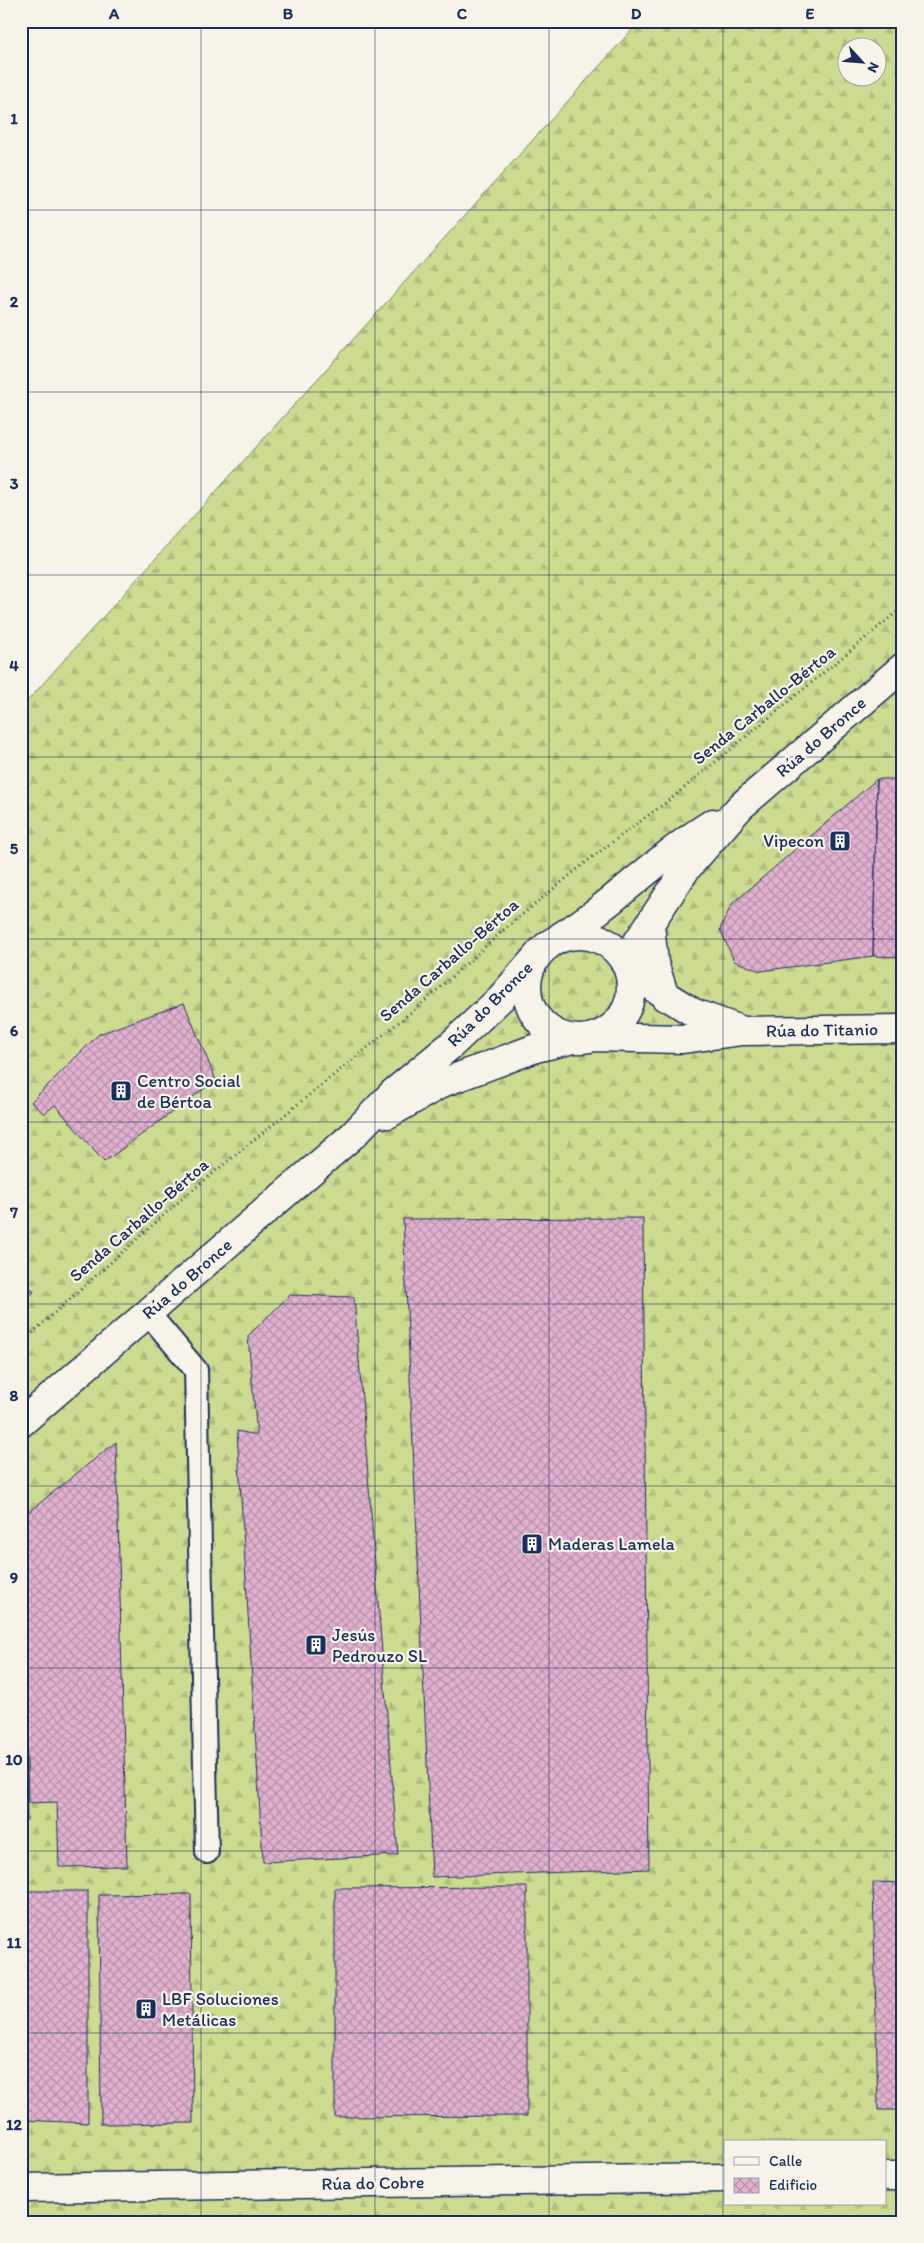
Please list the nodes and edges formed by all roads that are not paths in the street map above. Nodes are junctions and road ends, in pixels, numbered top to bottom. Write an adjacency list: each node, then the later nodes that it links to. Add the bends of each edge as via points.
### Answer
1 (903, 667): 2 (street, Rúa do Bronce)
2 (740, 807): 3 (street, Rúa do Bronce, via 686,869); 4 (street, Rúa do Bronce, via 682,844 591,918)
3 (650, 925): 5 (street, Rúa do Bronce); 6 (street, via 654,963)
4 (545, 948): 5 (street, via 581,934 598,938 614,947); 9 (street, via 532,964 527,982 529,1000 538,1019 551,1031); 10 (street, Rúa do Bronce, via 500,999 393,1093)
5 (627, 967): 6 (street, Rúa do Titanio); 9 (street, via 631,990 623,1016 611,1029)
6 (665, 996): 8 (street, Rúa do Titanio, via 694,1014)
7 (903, 1029): 8 (street, Rúa do Titanio)
8 (742, 1030): 9 (street, Rúa do Titanio, via 683,1039)
9 (583, 1038): 10 (street, Rúa do Bronce, via 536,1048 442,1083)
10 (353, 1135): 11 (street, Rúa do Bronce)
11 (148, 1312): 12 (street, Rúa do Bronce); 13 (lane, via 196,1370)
12 (21, 1422)
13 (207, 1852)
14 (886, 2176): 15 (street)
15 (903, 2176)
16 (724, 2178): 17 (street, Rúa do Cobre)
17 (21, 2188)

